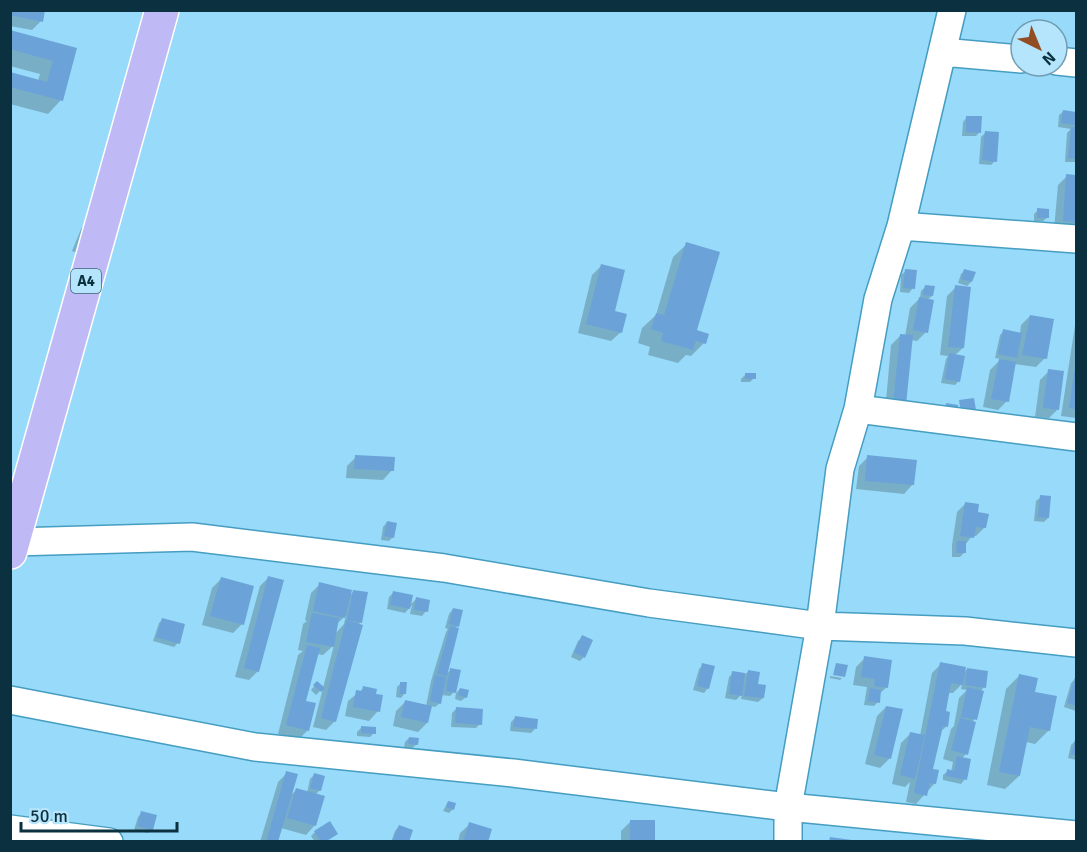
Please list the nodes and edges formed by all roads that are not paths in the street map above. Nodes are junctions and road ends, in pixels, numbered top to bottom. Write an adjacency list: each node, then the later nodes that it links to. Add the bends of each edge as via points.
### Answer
1 (162, 10): 9 (highway, A4)
2 (952, 10): 3 (street)
3 (942, 52): 4 (street); 5 (street)
4 (1009, 57)
5 (901, 226): 6 (street); 7 (street, via 878,299)
6 (1077, 239)
7 (858, 409): 8 (street); 10 (street, via 840,470)
8 (1077, 437)
9 (12, 547): 10 (street, via 192,537 444,568 649,603)
10 (820, 626): 11 (street, via 965,631); 13 (street)
11 (1077, 643)
12 (10, 700): 13 (street, via 255,747 513,773)
13 (788, 807): 15 (street); 17 (street)
14 (10, 829): 16 (street)
15 (1077, 835)
16 (109, 842)
17 (788, 842)

